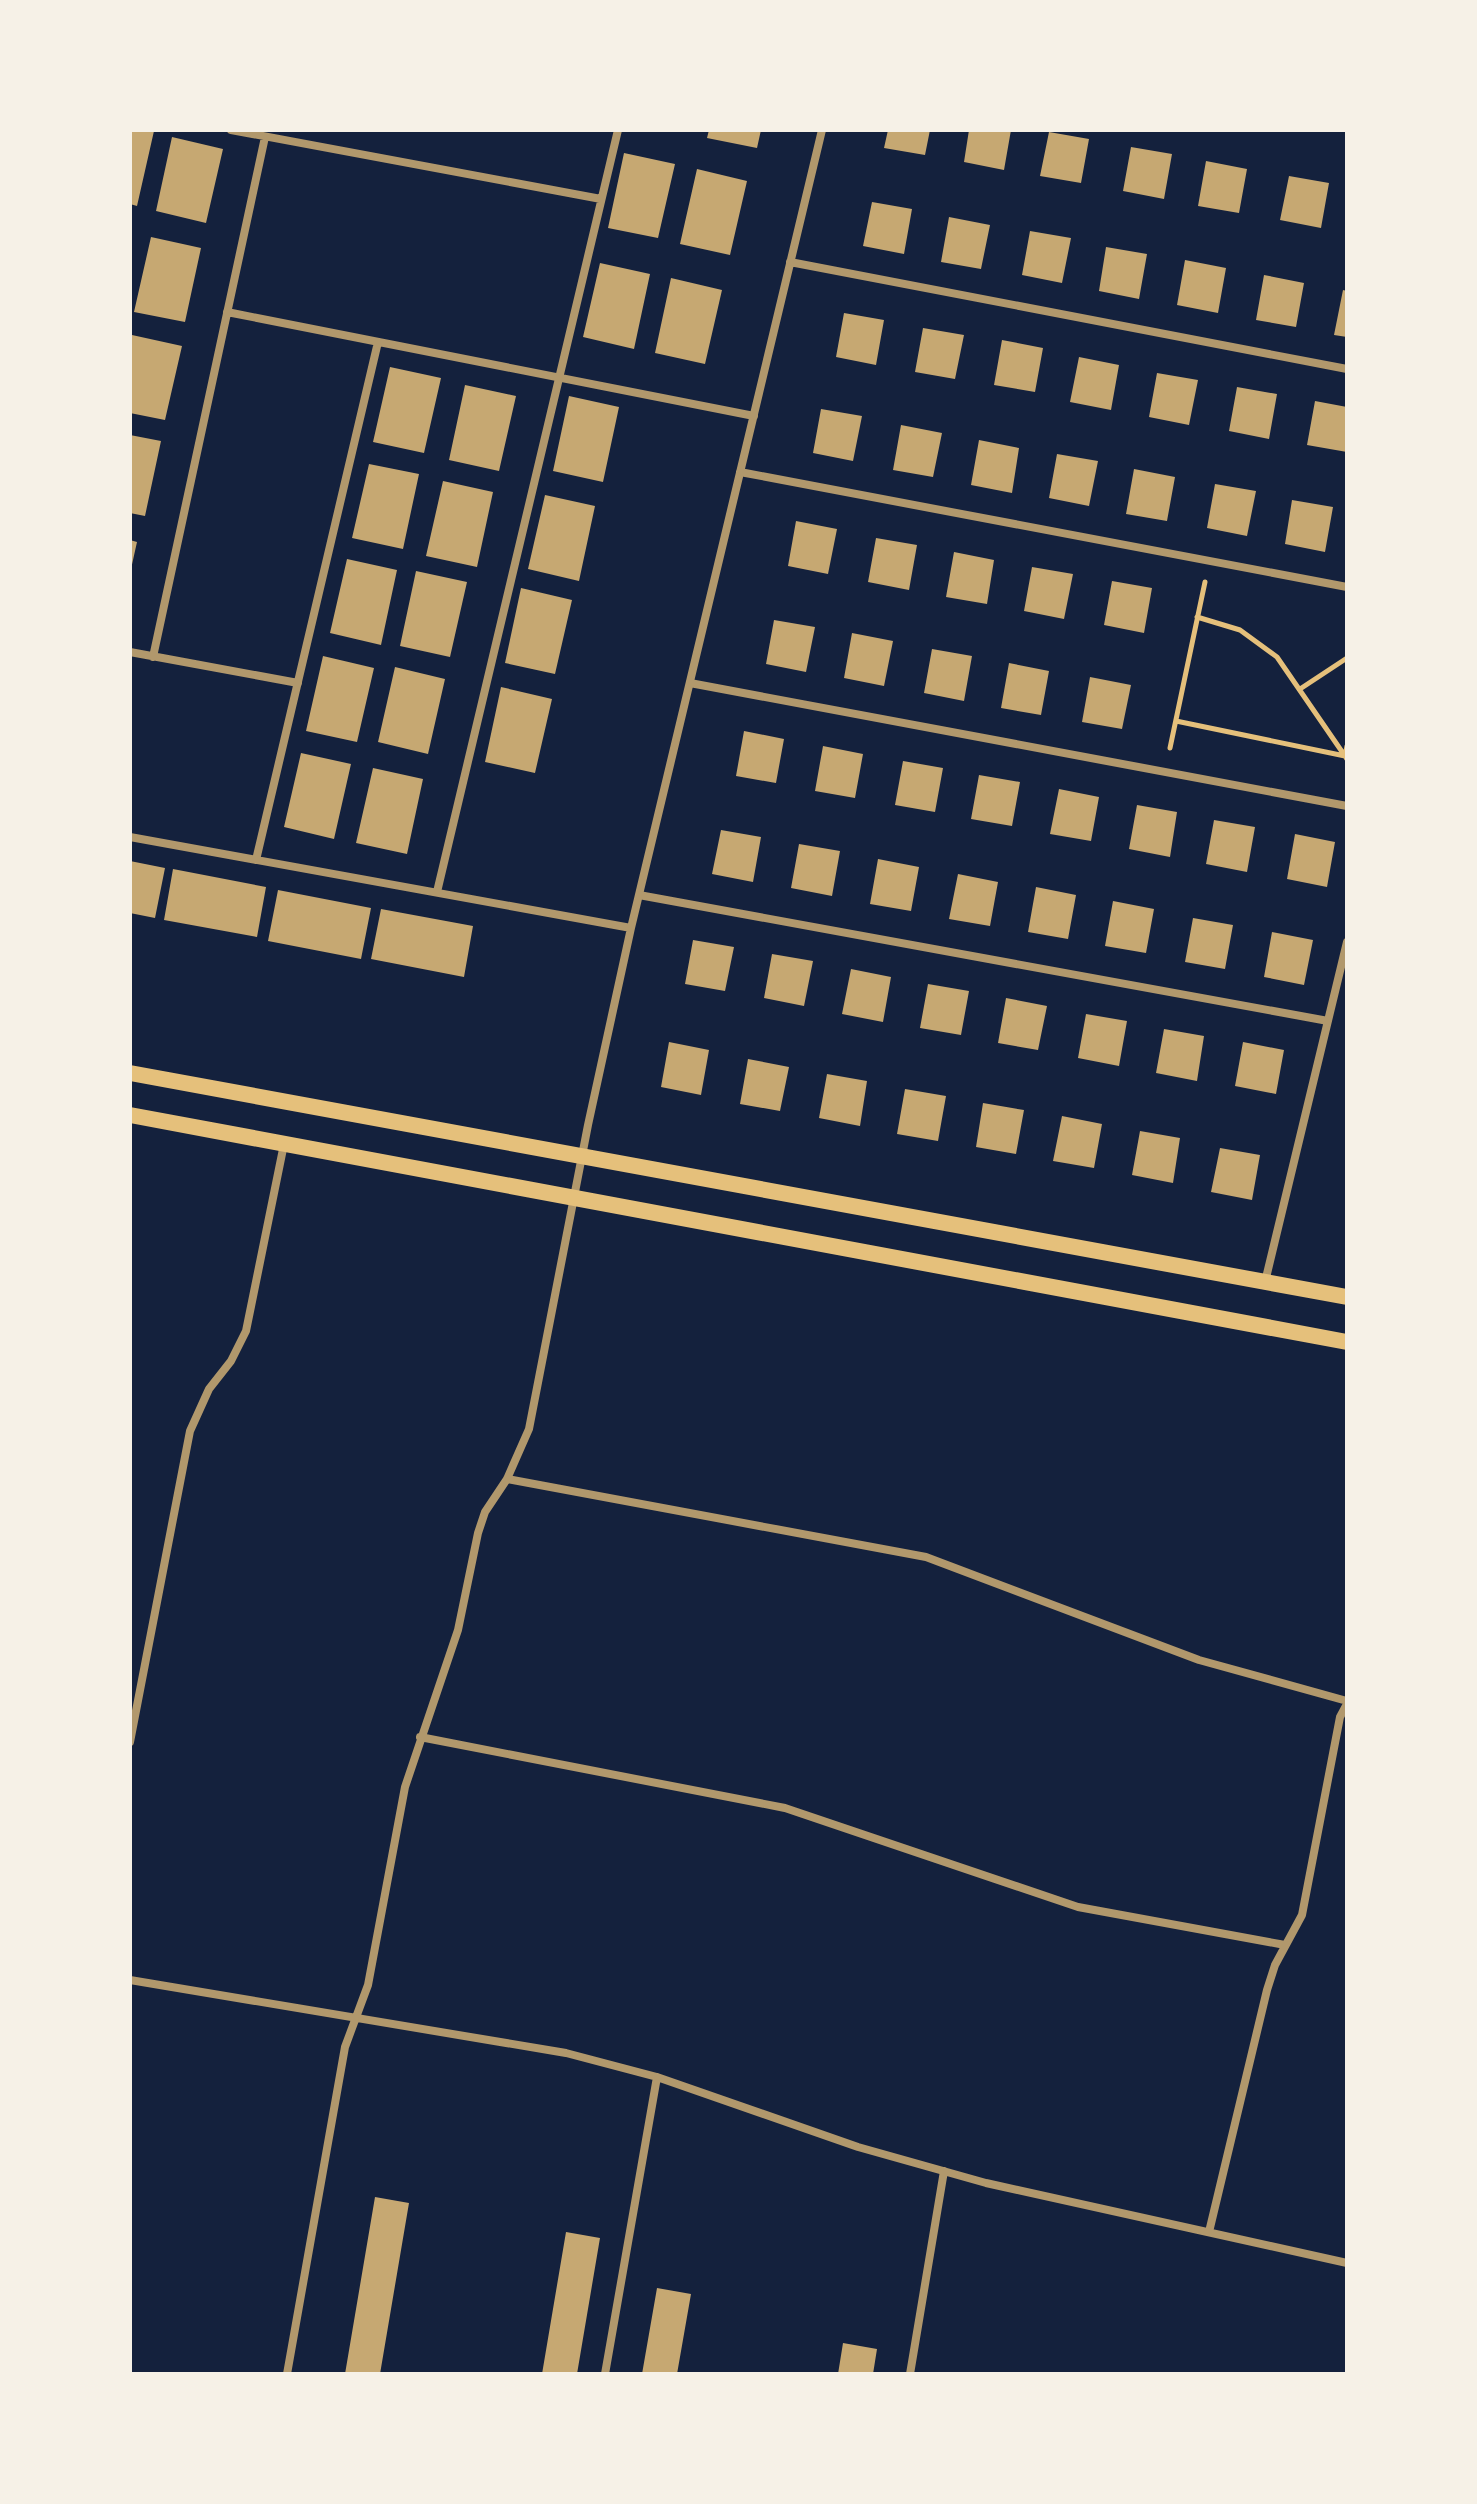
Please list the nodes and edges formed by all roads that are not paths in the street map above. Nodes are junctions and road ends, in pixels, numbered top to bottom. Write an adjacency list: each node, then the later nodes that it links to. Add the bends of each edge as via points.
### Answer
1 (231, 130): 4 (street)
2 (618, 130): 5 (street)
3 (822, 130): 6 (street)
4 (265, 137): 5 (street); 7 (street)
5 (601, 199): 10 (street)
6 (790, 262): 9 (street); 11 (street)
7 (227, 312): 8 (street); 15 (street)
8 (378, 342): 10 (street); 16 (street)
9 (1347, 369)
10 (559, 378): 11 (street); 21 (street)
11 (754, 416): 12 (street)
12 (740, 472): 13 (street); 17 (street)
13 (1347, 587)
14 (130, 652): 15 (street)
15 (153, 657): 16 (street)
16 (298, 683): 20 (street)
17 (690, 683): 18 (street); 22 (street)
18 (1347, 806)
19 (130, 837): 20 (street)
20 (256, 860): 21 (street)
21 (437, 892): 23 (street)
22 (639, 895): 23 (street); 25 (street)
23 (631, 928): 29 (street)
24 (1347, 942): 25 (street)
25 (1328, 1021): 31 (street)
26 (130, 1073): 29 (main road)
27 (130, 1115): 28 (main road)
28 (284, 1144): 30 (main road); 37 (street, via 246,1331 190,1431)
29 (582, 1157): 30 (street); 31 (main road)
30 (574, 1198): 33 (main road); 34 (street, via 529,1429)
31 (1265, 1282): 32 (main road)
32 (1347, 1297)
33 (1347, 1342)
34 (507, 1479): 35 (street, via 926,1557 1199,1660); 36 (street, via 485,1512 458,1630)
35 (1347, 1702): 38 (street, via 1302,1915)
36 (420, 1737): 38 (street, via 785,1808 1078,1907); 40 (street, via 405,1787 368,1985)
37 (130, 1742)
38 (1285, 1945): 43 (street, via 1267,1990)
39 (130, 1980): 40 (street)
40 (356, 2017): 41 (street, via 566,2053); 45 (street, via 345,2047)
41 (657, 2077): 42 (street); 46 (street)
42 (944, 2171): 43 (street); 47 (street)
43 (1209, 2232): 44 (street)
44 (1347, 2263)
45 (287, 2374)
46 (605, 2374)
47 (910, 2374)

